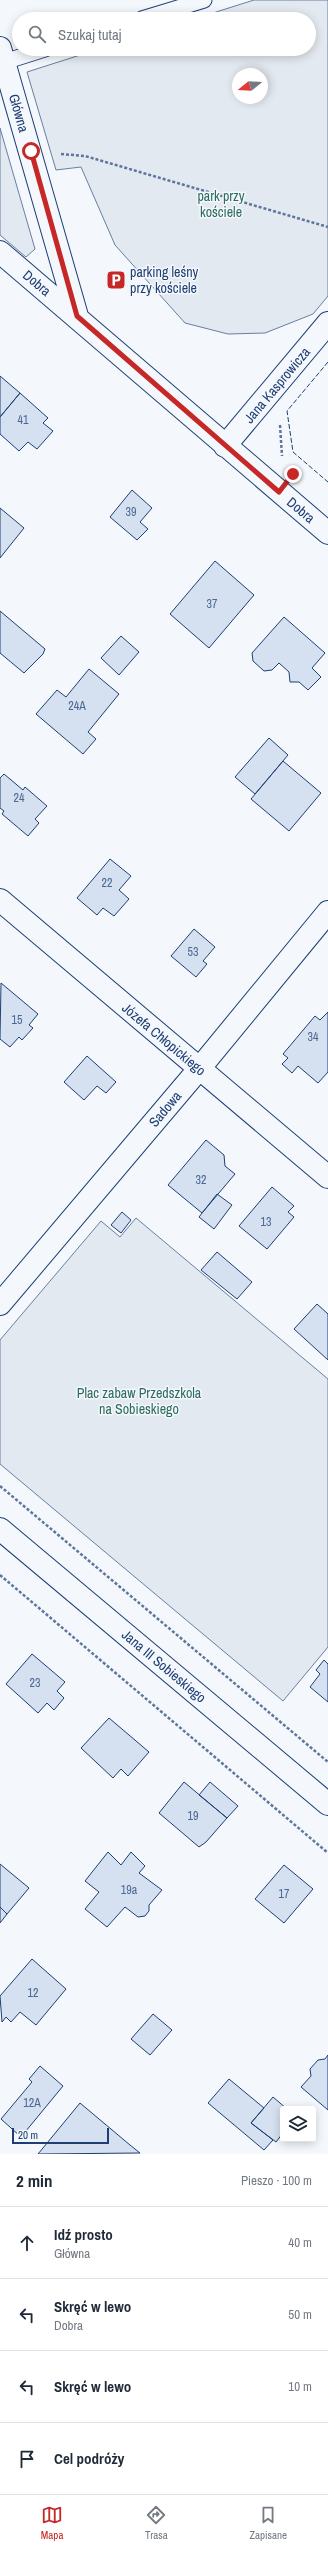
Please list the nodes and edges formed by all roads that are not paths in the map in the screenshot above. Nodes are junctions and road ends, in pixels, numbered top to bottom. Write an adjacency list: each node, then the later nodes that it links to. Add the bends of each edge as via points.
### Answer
1 (204, 0): 2 (lane)
2 (165, 12)
3 (12, 54): 4 (lane)
4 (2, 55): 6 (street, Główna)
5 (0, 252): 6 (street, Dobra)
6 (77, 316): 8 (street, Dobra)
7 (328, 323): 8 (street, Jana Kasprowicza)
8 (225, 446): 9 (street, Dobra)
9 (328, 533)
10 (0, 900): 12 (street, Józefa Chłopickiego)
11 (328, 912): 12 (street, Sadowa)
12 (200, 1069): 13 (street, Józefa Chłopickiego); 14 (street, Sadowa)
13 (328, 1177)
14 (0, 1304)
15 (0, 1529): 16 (street, Jana III Sobieskiego)
16 (328, 1804)

